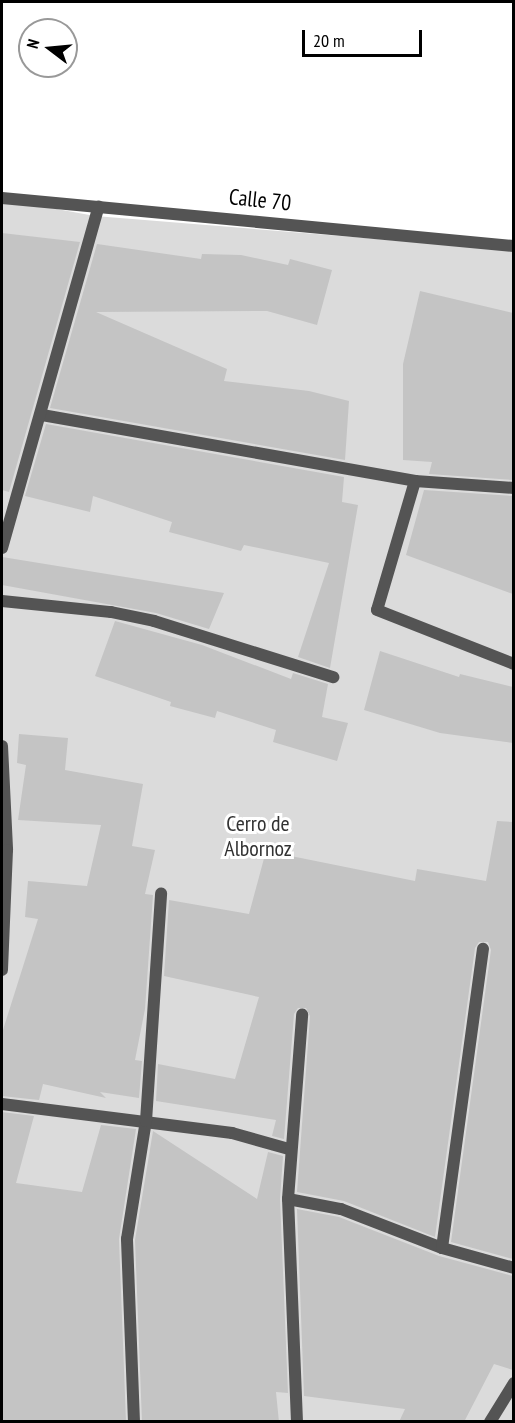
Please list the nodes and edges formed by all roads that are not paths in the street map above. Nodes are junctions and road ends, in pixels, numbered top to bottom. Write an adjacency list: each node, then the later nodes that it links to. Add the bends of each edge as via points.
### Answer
1 (2, 198): 2 (street, Calle 70)
2 (99, 206): 3 (street, Calle 70); 4 (street)
3 (513, 246)
4 (42, 415): 5 (street); 7 (street)
5 (415, 481): 6 (street); 9 (street, via 377,610)
6 (513, 488)
7 (2, 548)
8 (2, 601): 10 (street, via 111,612 154,621)
9 (513, 664)
10 (333, 677)
11 (2, 746): 14 (street, via 7,850)
12 (160, 893): 17 (street)
13 (483, 949): 20 (street)
14 (2, 970)
15 (302, 1015): 18 (street)
16 (2, 1104): 17 (street)
17 (146, 1120): 18 (street, via 232,1134); 23 (street, via 127,1239)
18 (289, 1149): 19 (street)
19 (288, 1199): 20 (street, via 341,1209); 24 (street)
20 (442, 1248): 21 (street)
21 (513, 1268)
22 (513, 1383): 25 (street)
23 (134, 1422)
24 (297, 1422)
25 (490, 1422)

